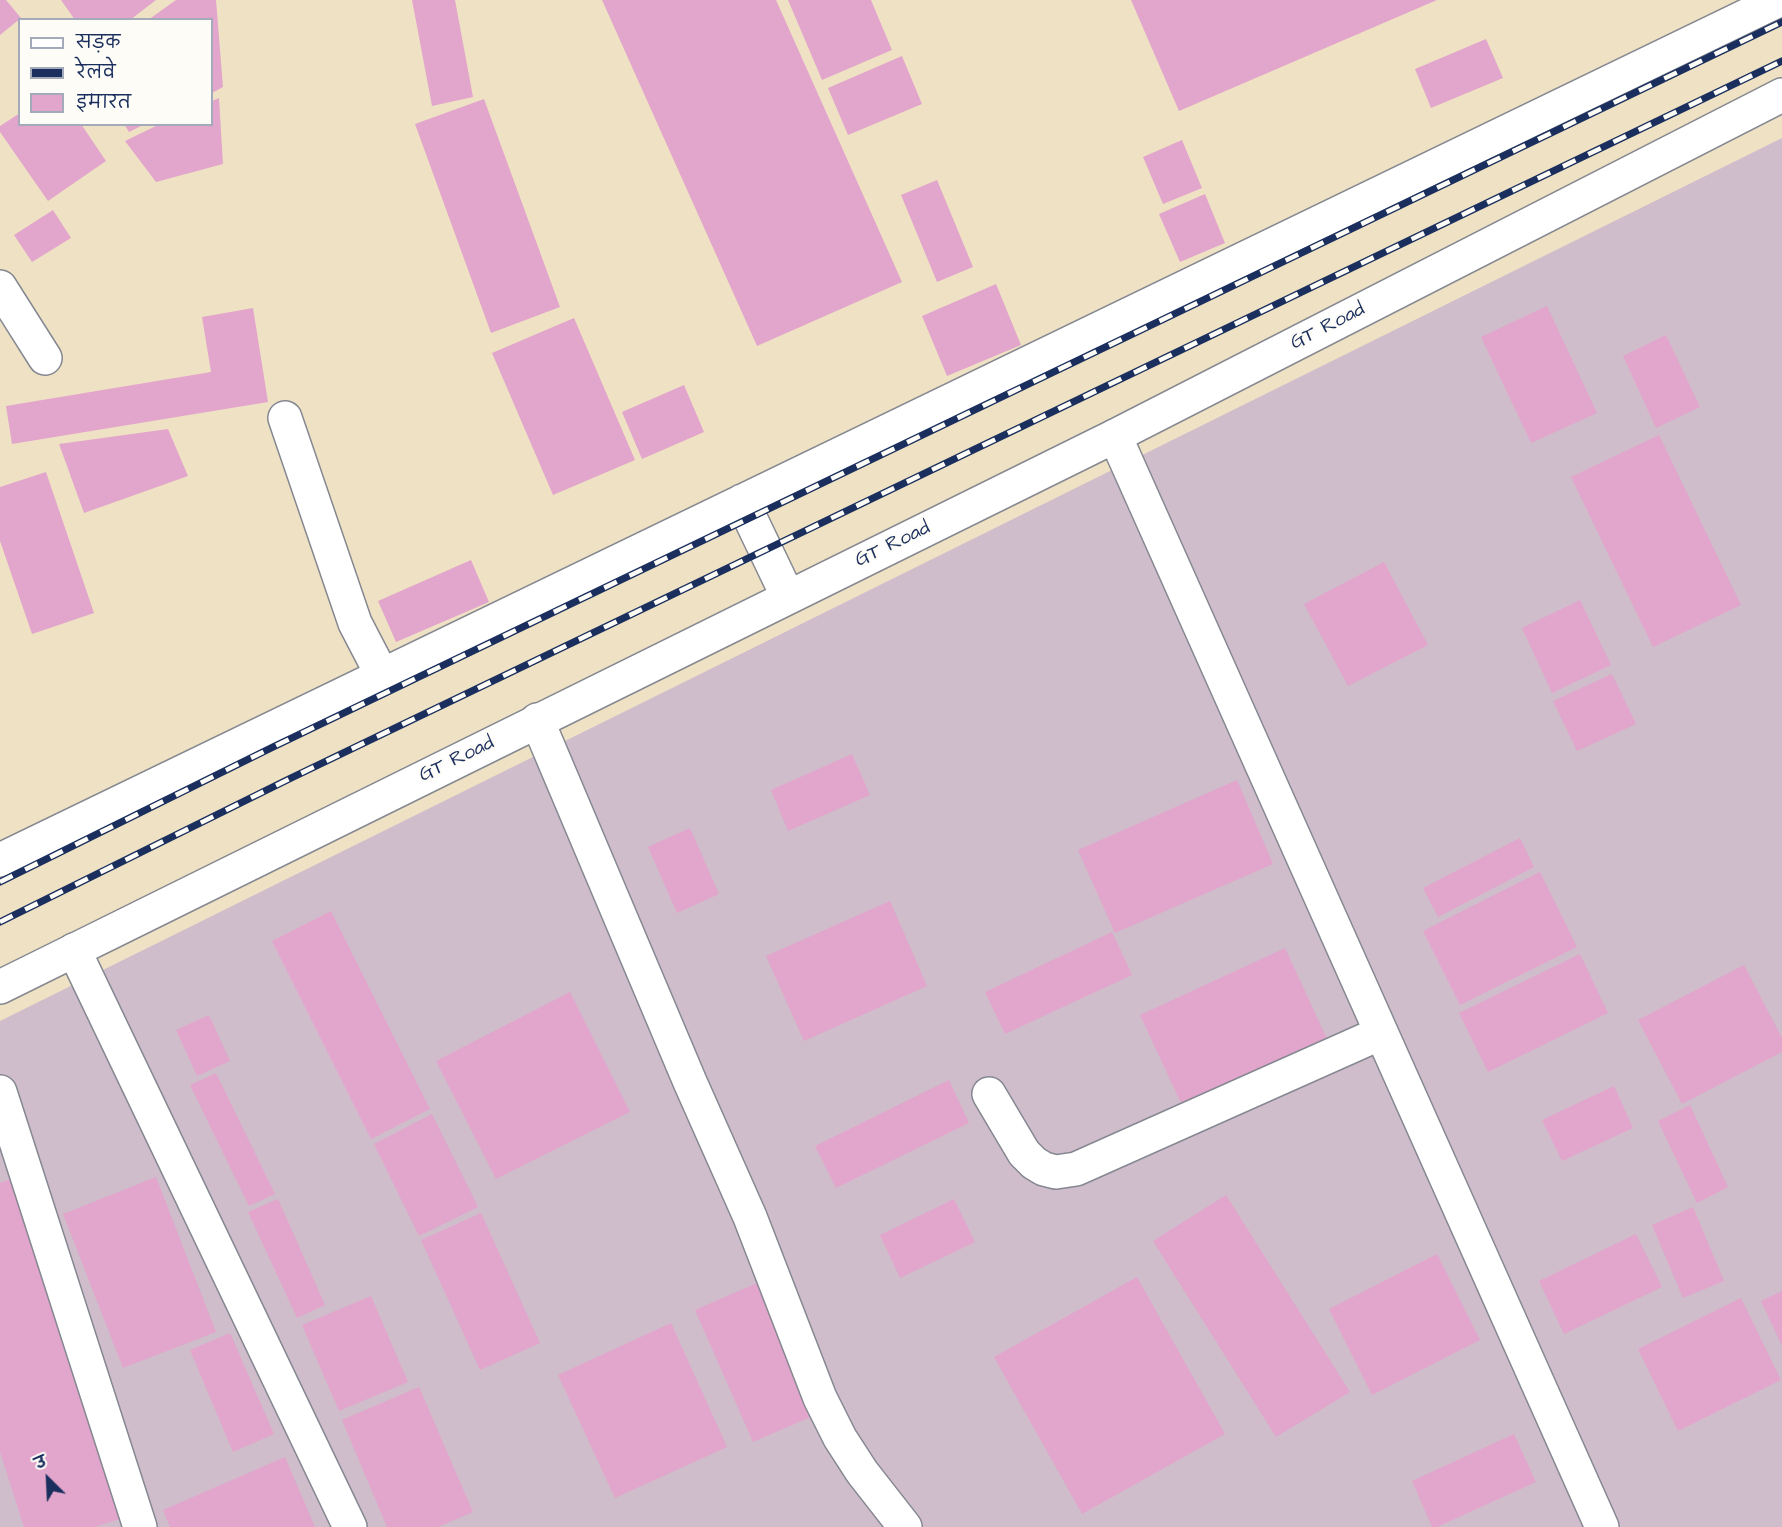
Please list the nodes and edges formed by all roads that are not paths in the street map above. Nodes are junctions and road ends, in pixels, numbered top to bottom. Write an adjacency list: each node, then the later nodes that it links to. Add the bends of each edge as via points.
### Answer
1 (1777, 10): 7 (main road)
2 (1782, 95): 6 (main road, GT Road)
3 (0, 287): 4 (main road)
4 (45, 358)
5 (285, 418): 9 (main road, via 355,622)
6 (1115, 436): 8 (main road, GT Road); 14 (main road)
7 (742, 501): 8 (main road); 9 (main road)
8 (788, 597): 10 (main road, GT Road)
9 (382, 675): 11 (main road)
10 (537, 720): 12 (main road, GT Road); 19 (main road, via 750,1217 820,1398 862,1472)
11 (0, 860)
12 (74, 950): 13 (main road, GT Road); 18 (main road)
13 (0, 987)
14 (1381, 1033): 16 (main road, via 1076,1169 1056,1172 1034,1163); 20 (main road)
15 (0, 1092): 17 (main road)
16 (989, 1094)
17 (140, 1527)
18 (350, 1527)
19 (905, 1527)
20 (1602, 1527)

